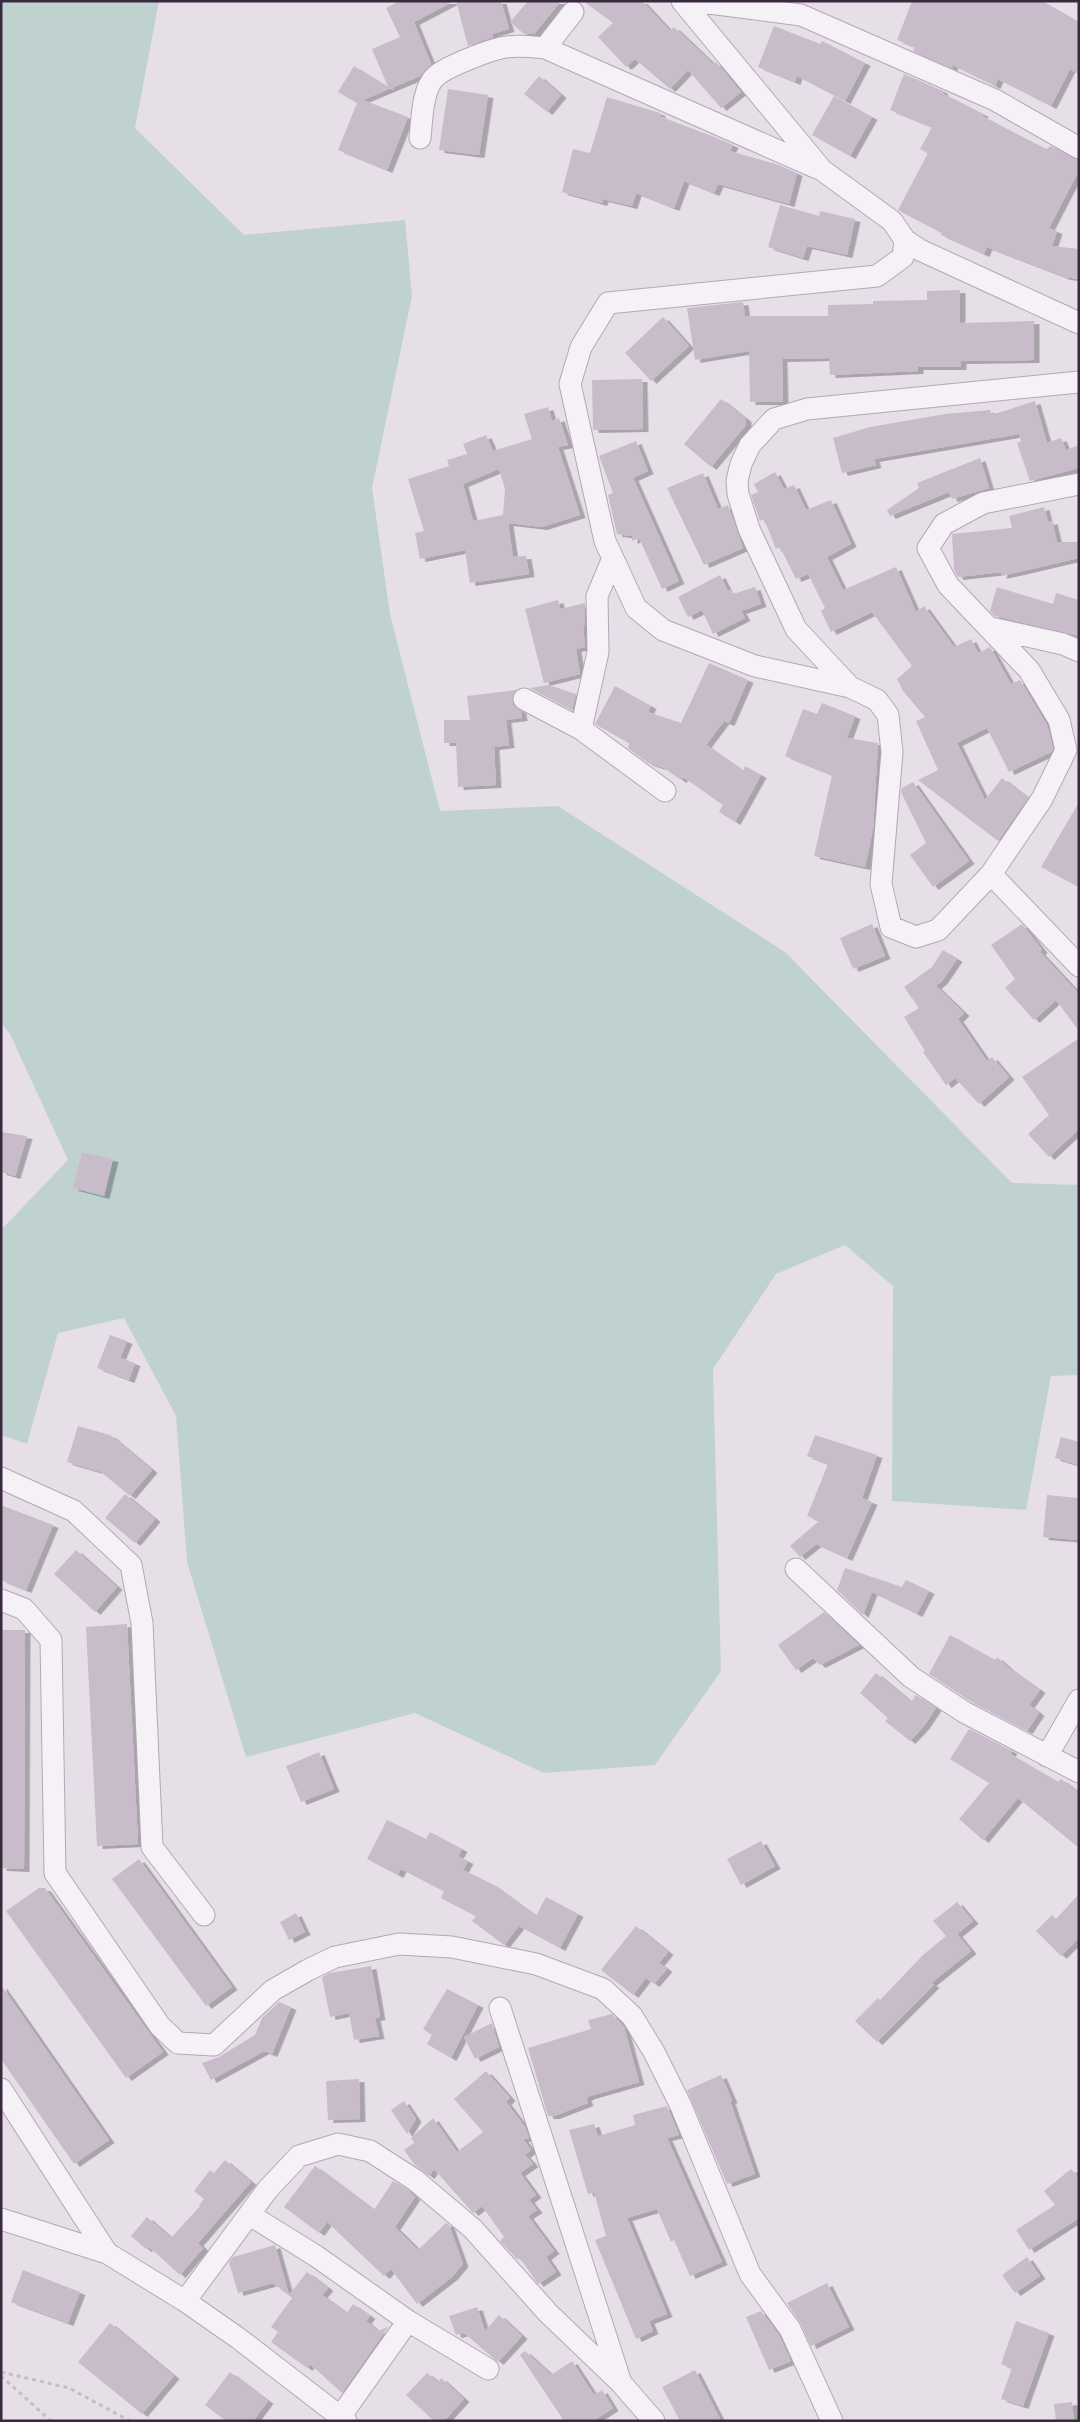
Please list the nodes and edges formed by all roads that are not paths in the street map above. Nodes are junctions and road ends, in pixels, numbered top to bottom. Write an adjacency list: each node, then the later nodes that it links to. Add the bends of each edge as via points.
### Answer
1 (682, 1): 7 (street)
2 (694, 1): 6 (street, via 801,14 995,100)
3 (573, 12): 4 (street)
4 (545, 48): 5 (street, via 506,47 461,62 435,76 424,99); 7 (street)
5 (420, 138)
6 (1079, 148)
7 (822, 170): 8 (street, via 892,221)
8 (909, 249): 9 (street); 12 (street, via 876,276 608,303 581,347 570,384 605,541)
9 (1079, 323)
10 (1079, 382): 15 (street, via 807,409 774,419 750,445 737,481 749,529 796,630)
11 (1079, 484): 13 (street, via 983,503 944,524 928,548 948,585)
12 (613, 558): 15 (street, via 636,608 663,630 755,666); 17 (street, via 597,596 598,652)
13 (991, 628): 14 (street, via 1063,644); 19 (street, via 1029,670 1058,720 1066,750 1042,800)
14 (1079, 651)
15 (850, 687): 19 (street, via 877,700 888,715 892,752 881,884 891,927 916,937 938,930)
16 (524, 699): 17 (street)
17 (581, 729): 18 (street)
18 (664, 791)
19 (991, 874): 20 (street)
20 (1079, 966)
21 (1, 1478): 27 (street, via 74,1511 131,1565 142,1623 152,1846)
22 (796, 1569): 25 (street, via 911,1677 964,1712)
23 (1, 1600): 39 (street, via 24,1609 51,1640 55,1873 160,2026 178,2043 214,2045 273,1990 308,1970 335,1957 399,1944 452,1947 536,1964 603,1989 632,2016 654,2052 681,2106 750,2274 790,2329)
24 (1079, 1700): 25 (street)
25 (1047, 1756): 26 (street)
26 (1079, 1772)
27 (204, 1915)
28 (500, 2008): 36 (street)
29 (1, 2089): 32 (street)
30 (250, 2215): 33 (street); 34 (street, via 316,2256); 36 (street, via 268,2189 300,2156 338,2144 370,2151 415,2180 473,2229 548,2313)
31 (1, 2219): 32 (street)
32 (107, 2253): 33 (street)
33 (185, 2301): 37 (street)
34 (408, 2321): 35 (street); 37 (street)
35 (488, 2369)
36 (621, 2383): 38 (street)
37 (343, 2419)
38 (654, 2421)
39 (832, 2421)

